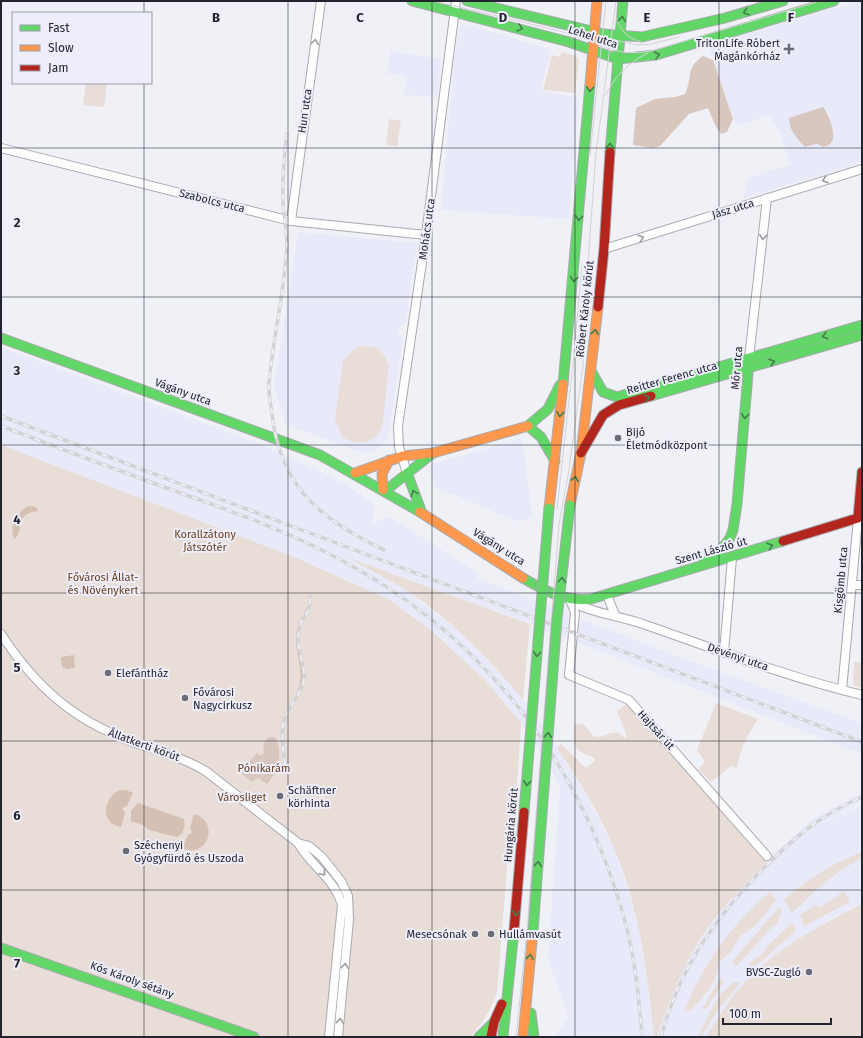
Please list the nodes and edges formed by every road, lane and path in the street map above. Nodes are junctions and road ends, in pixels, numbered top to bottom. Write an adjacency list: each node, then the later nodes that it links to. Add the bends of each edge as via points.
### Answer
1 (321, 1): 17 (street, Hun utca, one-way to 1)
2 (412, 1): 9 (main road, Lehel utca)
3 (456, 1): 9 (street, Mohács utca)
4 (467, 1): 10 (main road, Lehel utca)
5 (597, 1): 10 (main road, Róbert Károly körút)
6 (623, 1): 11 (main road, Róbert Károly körút, one-way to 6)
7 (781, 1): 11 (main road, Lehel utca, one-way to 11, via 652,36)
8 (834, 1): 13 (main road, Lehel utca, one-way to 8, via 656,56)
9 (455, 11): 12 (main road, Lehel utca, one-way to 12); 18 (street, Mohács utca)
10 (595, 32): 11 (main road, Lehel utca); 12 (main road, Róbert Károly körút)
11 (620, 36): 13 (main road, Róbert Károly körút)
12 (593, 50): 13 (main road, Lehel utca); 25 (main road, Róbert Károly körút, one-way to 25)
13 (618, 58): 19 (main road, Róbert Károly körút, one-way to 13, via 612,111)
14 (1, 148): 17 (street, Szabolcs utca)
15 (862, 169): 16 (street, Jász utca, one-way to 16)
16 (767, 198): 19 (street, Jász utca, one-way to 16); 23 (street, Mór utca, one-way to 23)
17 (291, 221): 18 (street, Szabolcs utca)
18 (426, 235): 29 (street, Mohács utca, via 398,426 398,447)
19 (604, 249): 24 (main road, Róbert Károly körút, one-way to 19)
20 (862, 325): 23 (main road, Reitter Ferenc utca, one-way to 23)
21 (862, 335): 23 (main road, Reitter Ferenc utca, one-way to 21)
22 (1, 338): 33 (main road, Vágány utca, via 320,455)
23 (749, 363): 24 (main road, Reitter Ferenc utca, via 616,397 602,392); 28 (main road, Reitter Ferenc utca, one-way to 23, via 603,415 615,407); 38 (main road, Mór utca, one-way to 38, via 737,504)
24 (591, 370): 28 (main road, Róbert Károly körút)
25 (564, 375): 26 (main road, via 552,405 538,420); 31 (main road, Róbert Károly körút, one-way to 31)
26 (528, 426): 27 (main road); 31 (main road, via 544,438)
27 (433, 453): 29 (main road, via 420,452); 34 (main road)
28 (580, 453): 57 (main road, Róbert Károly körút, one-way to 28, bridge, via 557,619 570,505)
29 (401, 456): 30 (main road); 34 (street)
30 (389, 460): 33 (main road); 35 (main road, via 382,472)
31 (555, 461): 48 (main road, Róbert Károly körút, bridge, via 548,508)
32 (862, 472): 37 (main road, Kisgömb utca)
33 (355, 473): 35 (main road, Vágány utca)
34 (407, 474): 35 (main road); 36 (main road, one-way to 34)
35 (383, 490): 36 (main road, Vágány utca)
36 (422, 513): 45 (main road, Vágány utca, via 536,584)
37 (860, 517): 39 (main road, Szent László út, one-way to 37); 42 (street, Kisgömb utca)
38 (730, 538): 39 (main road, via 737,552); 41 (main road, Mór utca, via 720,551)
39 (744, 554): 40 (main road, Szent László út)
40 (732, 558): 41 (main road, Szent László út); 51 (street)
41 (692, 568): 44 (main road, Szent László út)
42 (853, 585): 43 (street); 52 (street, Kisgömb utca)
43 (862, 586)
44 (607, 596): 45 (main road, Szent László út); 49 (street)
45 (568, 600): 46 (street, Dévényi utca); 47 (street, Hajtsár út)
46 (583, 607): 47 (street); 49 (street, Dévényi utca)
47 (575, 613): 55 (street, Hajtsár út, via 569,675 629,700)
48 (540, 615): 58 (main road, Hungária körút, one-way to 58, bridge)
49 (615, 615): 51 (street, Dévényi utca)
50 (1, 634): 54 (street, Állatkerti körút, via 33,678 69,710 108,732 193,763)
51 (724, 652): 52 (street, Dévényi utca)
52 (842, 690): 53 (street, Dévényi utca)
53 (862, 695)
54 (298, 843): 61 (street, Állatkerti körút, one-way to 61, via 334,887 342,906); 62 (street, Állatkerti körút, one-way to 54, via 349,920 348,896 341,881 322,857 310,846)
55 (767, 856)
56 (1, 948): 60 (main road, Kós Károly sétány)
57 (527, 983): 66 (main road); 67 (main road, via 531,998)
58 (508, 984): 59 (main road); 65 (main road, Hungária körút)
59 (494, 1022): 63 (main road); 64 (main road)
60 (254, 1037)
61 (329, 1037)
62 (338, 1037)
63 (479, 1037)
64 (491, 1037)
65 (503, 1037)
66 (523, 1037)
67 (534, 1037)

